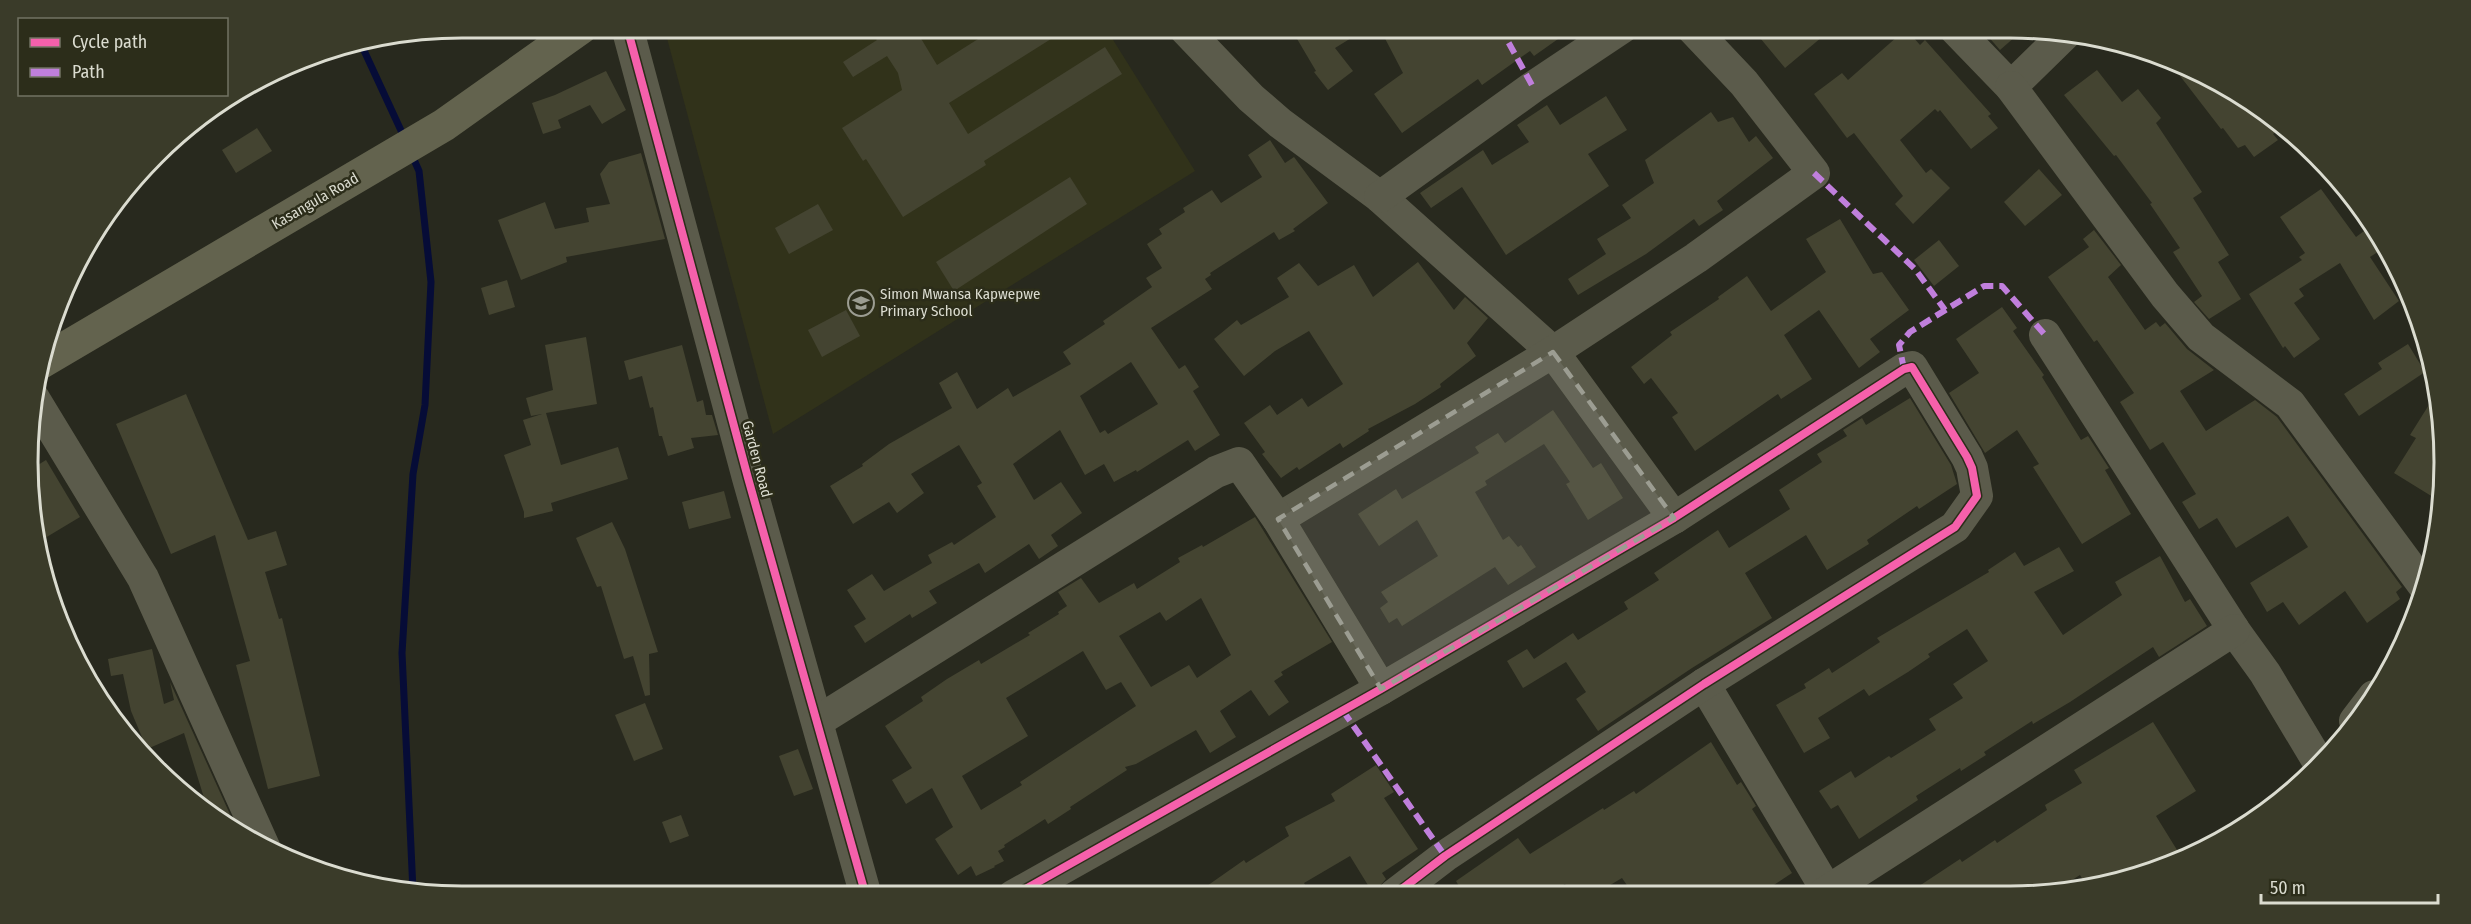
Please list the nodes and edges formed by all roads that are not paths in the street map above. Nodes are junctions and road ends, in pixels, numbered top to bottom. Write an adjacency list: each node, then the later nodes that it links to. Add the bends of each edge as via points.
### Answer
1 (567, 38): 12 (main road, Kasangula Road, via 444,125)
2 (630, 38): 20 (street, Garden Road)
3 (1194, 38): 9 (street, via 1280,123)
4 (1606, 38): 9 (street)
5 (1701, 38): 11 (street, via 1744,83 1814,173 1696,258)
6 (1964, 38): 8 (street)
7 (2058, 40): 8 (street)
8 (2011, 87): 16 (street, via 2165,295 2201,337 2290,404)
9 (1380, 197): 11 (street)
10 (2045, 335): 17 (street)
11 (1553, 352): 14 (street); 15 (street)
12 (51, 356)
13 (41, 410): 22 (street, via 143,578)
14 (1674, 518): 18 (street, via 1912,367 1972,468 1977,496 1955,527); 19 (street)
15 (1278, 519): 19 (street); 20 (street, via 1239,463 1216,472)
16 (2417, 577)
17 (2234, 630): 21 (street); 27 (street)
18 (1704, 684): 25 (street); 26 (street)
19 (1381, 689): 24 (street)
20 (818, 721): 23 (street, Garden Road)
21 (2315, 756)
22 (259, 835)
23 (863, 886)
24 (1031, 886)
25 (1406, 886)
26 (1822, 886)
27 (1837, 886)

